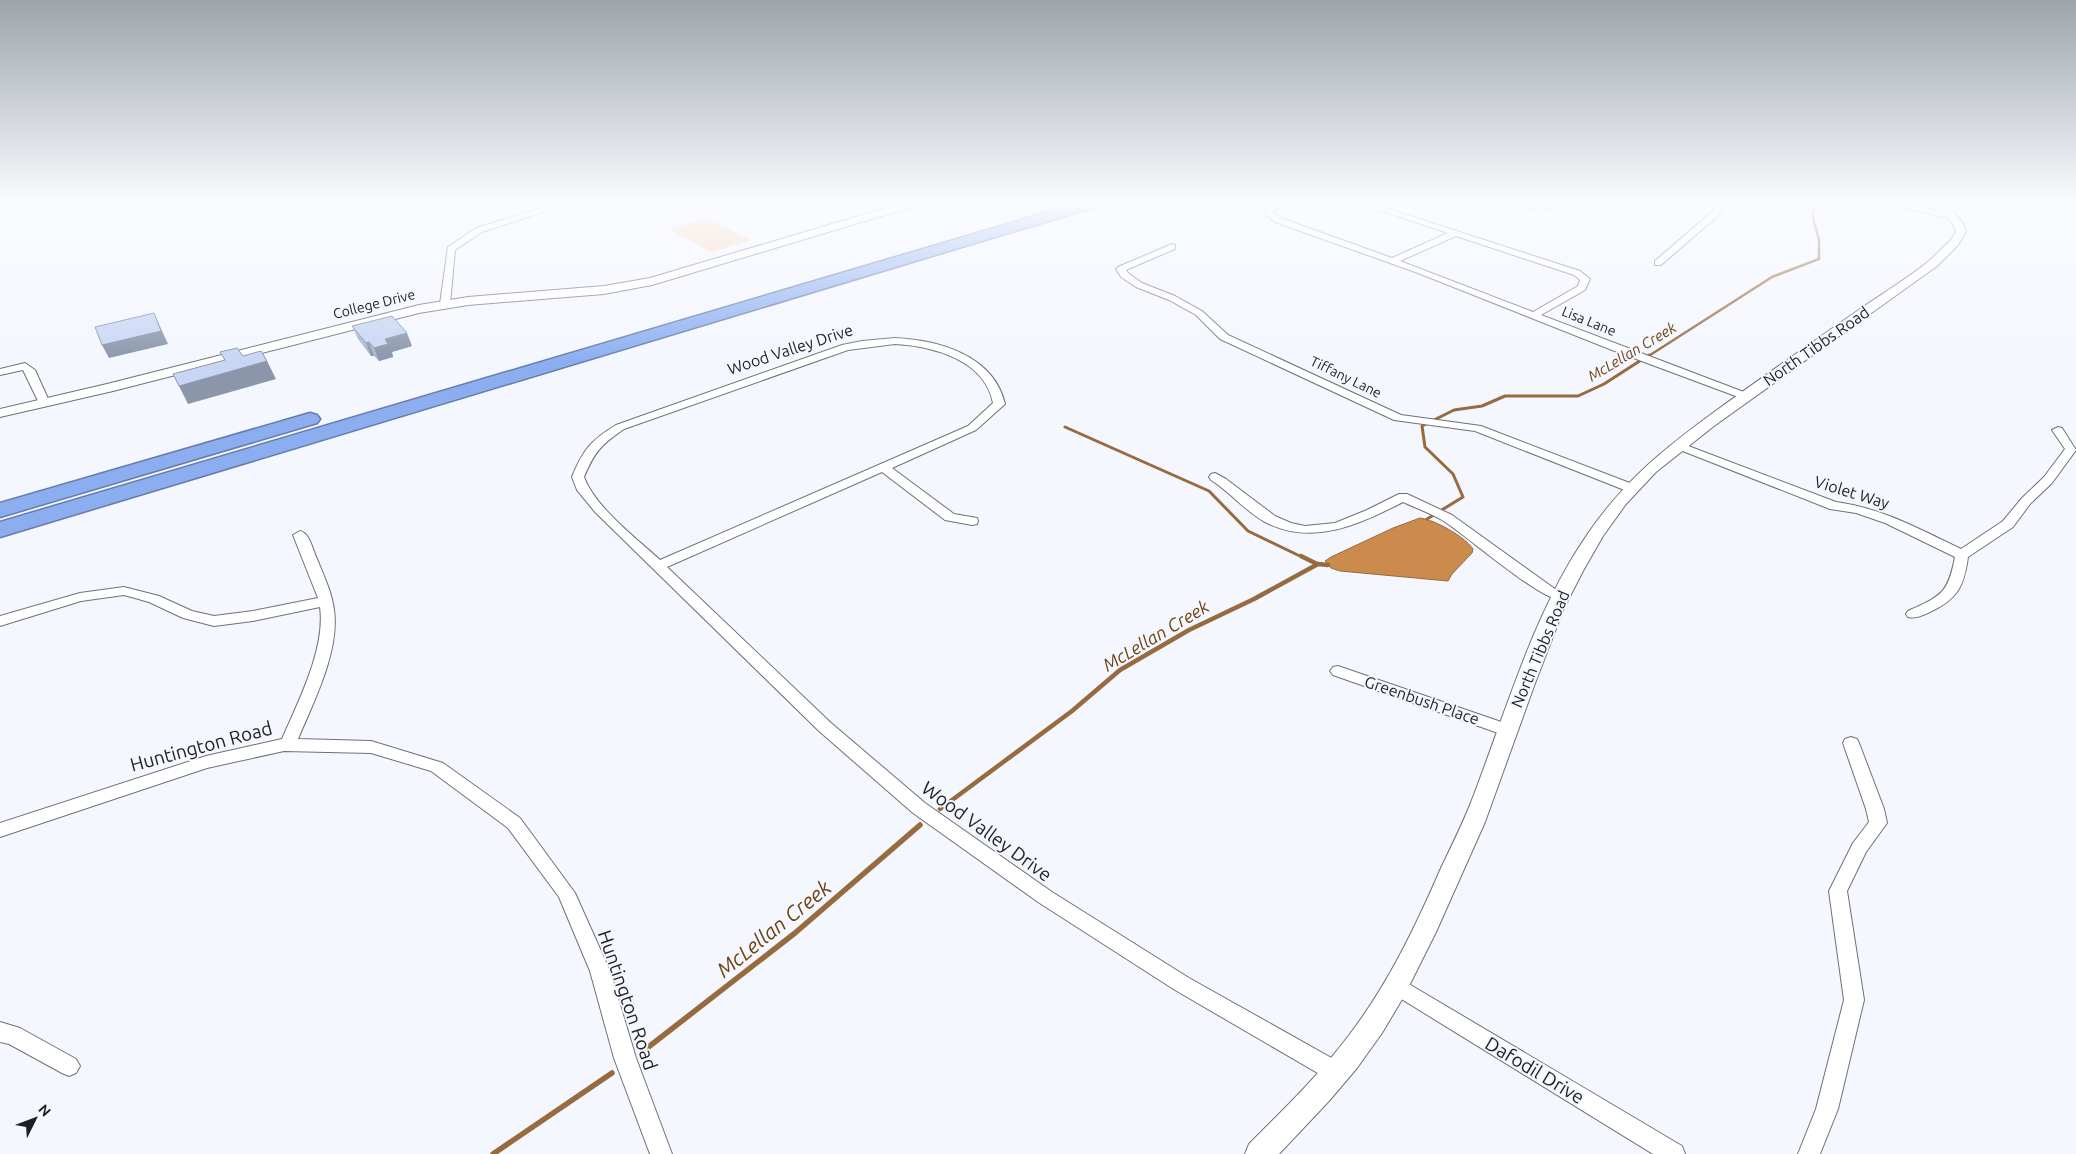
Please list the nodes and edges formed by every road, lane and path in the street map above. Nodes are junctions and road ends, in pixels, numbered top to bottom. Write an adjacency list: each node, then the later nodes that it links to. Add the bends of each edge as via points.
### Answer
1 (450, 255): 13 (street)
2 (738, 255): 13 (street, College Drive, via 643,283 579,293)
3 (874, 255): 25 (highway)
4 (920, 255): 27 (highway)
5 (1152, 255): 24 (street, Tiffany Lane, via 1121,269 1124,275 1199,313 1224,337 1398,418 1477,428)
6 (1375, 255): 11 (street, Lisa Lane)
7 (1406, 255): 11 (street)
8 (1522, 255): 14 (street, Lisa Lane, via 1577,273 1585,279 1582,288)
9 (1667, 255): 12 (street)
10 (1942, 255): 17 (street, North Tibbs Road)
11 (1392, 261): 14 (street, Lisa Lane)
12 (1658, 263)
13 (445, 304): 18 (street, College Drive)
14 (1534, 315): 15 (street, Lisa Lane)
15 (1650, 360): 17 (street, Lisa Lane)
16 (0, 372): 18 (street, via 25,366 30,370)
17 (1745, 396): 21 (street, North Tibbs Road)
18 (44, 403): 19 (street, College Drive)
19 (0, 413)
20 (2058, 430): 29 (street, via 2071,448 2058,467 2008,524)
21 (1679, 446): 24 (street, North Tibbs Road); 29 (street, Violet Way, via 1834,506 1858,509 1890,520)
22 (883, 467): 26 (street, via 950,517); 30 (street, Wood Valley Drive); 30 (street, Wood Valley Drive, via 978,424 999,404 992,380 944,348 889,340 871,341 799,362 620,428 600,440 586,458 578,477 583,490 599,509)
23 (1215, 477): 31 (street, via 1268,518 1301,531 1348,523 1403,497 1446,518)
24 (1631, 488): 31 (street, North Tibbs Road, via 1605,520)
25 (0, 510)
26 (972, 521)
27 (0, 530)
28 (300, 535): 32 (street)
29 (1962, 555): 33 (street, via 1954,590 1941,602)
30 (659, 565): 43 (street, Wood Valley Drive, via 824,727 919,808 1045,898 1158,969)
31 (1559, 597): 36 (street, North Tibbs Road)
32 (325, 601): 34 (street, via 214,621 188,615 154,598 124,591 80,597); 38 (street, via 328,619 320,662)
33 (1913, 614)
34 (0, 621)
35 (1338, 671): 36 (street, Greenbush Place)
36 (1507, 730): 40 (street, North Tibbs Road, via 1481,804 1425,932)
37 (1851, 743): 47 (street, via 1878,823 1859,848 1838,892 1854,1000 1827,1109)
38 (288, 745): 39 (street, Huntington Road, via 206,762); 44 (street, Huntington Road, via 371,747 437,768 514,823 566,893 600,971 626,1058)
39 (0, 830)
40 (1396, 986): 43 (street, North Tibbs Road, via 1372,1026); 46 (street, Dafodil Drive)
41 (0, 1032): 42 (street, via 13,1034)
42 (69, 1066)
43 (1336, 1072): 45 (street, North Tibbs Road)
44 (661, 1154)
45 (1259, 1154)
46 (1674, 1154)
47 (1809, 1154)

